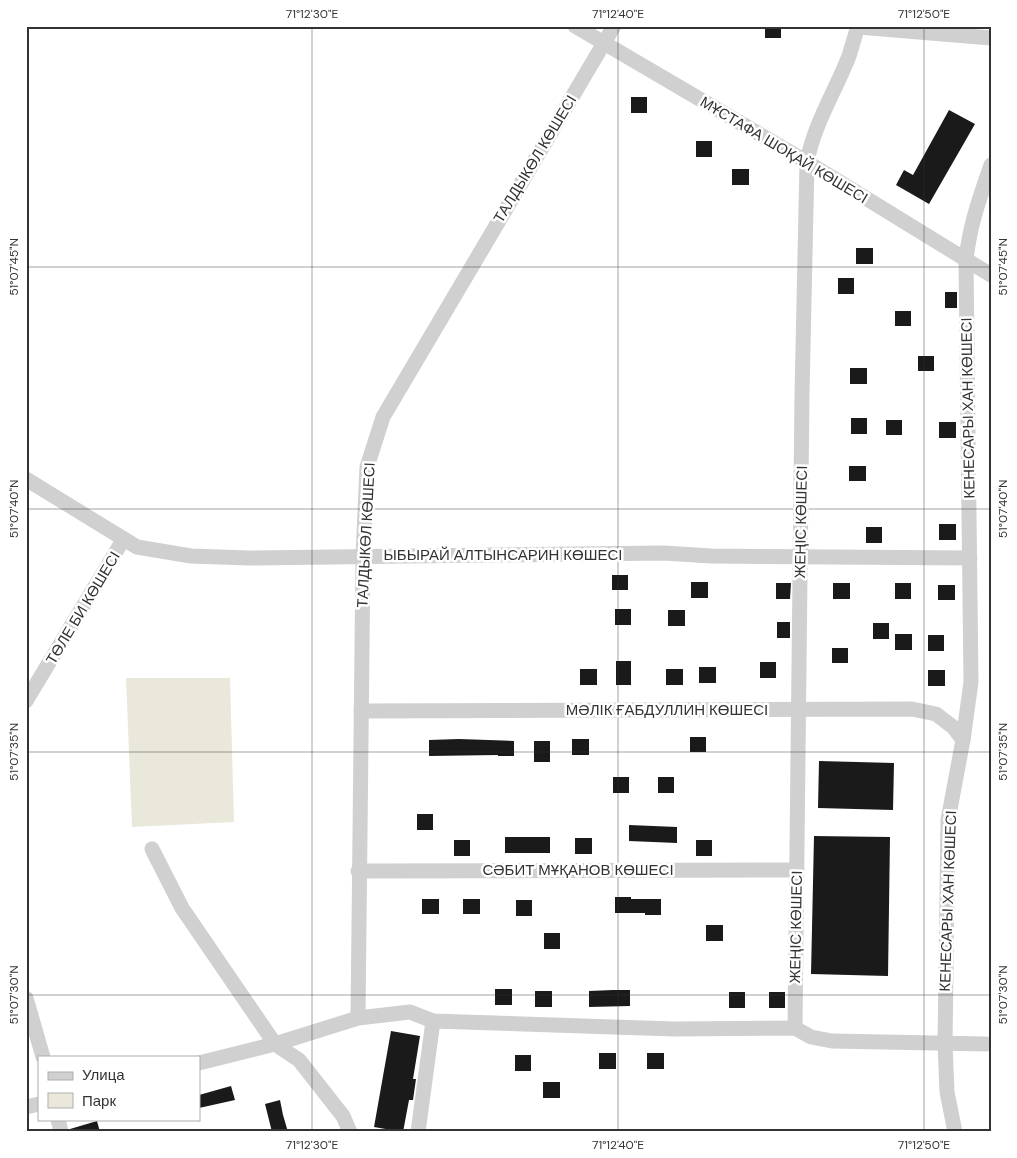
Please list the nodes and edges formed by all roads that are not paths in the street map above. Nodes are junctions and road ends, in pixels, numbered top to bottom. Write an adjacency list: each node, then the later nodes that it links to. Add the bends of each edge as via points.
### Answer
1 (575, 26): 5 (street, МҰСТАФА ШОҚАЙ КӨШЕСІ)
2 (614, 26): 5 (street, ТАЛДЫКӨЛ КӨШЕСІ)
3 (858, 27): 4 (street); 6 (street, ЖЕҢІС КӨШЕСІ, via 821,116)
4 (991, 38)
5 (604, 44): 6 (street, МҰСТАФА ШОҚАЙ КӨШЕСІ); 12 (street, ТАЛДЫКӨЛ КӨШЕСІ, via 383,417 367,467)
6 (807, 162): 8 (street, МҰСТАФА ШОҚАЙ КӨШЕСІ); 13 (street, ЖЕҢІС КӨШЕСІ)
7 (991, 165): 8 (street, КЕНЕСАРЫ ХАН КӨШЕСІ, via 976,206)
8 (966, 261): 9 (street, МҰСТАФА ШОҚАЙ КӨШЕСІ); 14 (street, КЕНЕСАРЫ ХАН КӨШЕСІ)
9 (991, 275)
10 (26, 479): 11 (street, ЫБЫРАЙ АЛТЫНСАРИН КӨШЕСІ)
11 (124, 540): 12 (street, ЫБЫРАЙ АЛТЫНСАРИН КӨШЕСІ, via 137,547 191,556); 15 (street, ТӨЛЕ БИ КӨШЕСІ)
12 (363, 556): 13 (street, ЫБЫРАЙ АЛТЫНСАРИН КӨШЕСІ, via 664,553); 17 (street, ТАЛДЫКӨЛ КӨШЕСІ)
13 (801, 556): 14 (street, ЫБЫРАЙ АЛТЫНСАРИН КӨШЕСІ); 16 (street, ЖЕҢІС КӨШЕСІ)
14 (970, 558): 18 (street, КЕНЕСАРЫ ХАН КӨШЕСІ, via 971,682)
15 (26, 702)
16 (799, 710): 17 (street, МӘЛІК ҒАБДУЛЛИН КӨШЕСІ); 18 (street, МӘЛІК ҒАБДУЛЛИН КӨШЕСІ, via 912,709 936,714); 20 (street, ЖЕҢІС КӨШЕСІ)
17 (361, 711): 21 (street, ТАЛДЫКӨЛ КӨШЕСІ)
18 (963, 740): 27 (street, КЕНЕСАРЫ ХАН КӨШЕСІ, via 948,820)
19 (152, 849): 26 (street, via 182,908)
20 (797, 870): 21 (street, СӘБИТ МҰҚАНОВ КӨШЕСІ); 25 (street, ЖЕҢІС КӨШЕСІ)
21 (358, 871): 23 (street, ТАЛДЫКӨЛ КӨШЕСІ)
22 (26, 998): 29 (street)
23 (358, 1018): 24 (street, via 410,1012); 26 (street)
24 (433, 1021): 25 (street, via 674,1029); 32 (street)
25 (795, 1028): 27 (street, via 810,1037 832,1041)
26 (275, 1044): 30 (street); 31 (street, via 299,1060 343,1116)
27 (944, 1044): 28 (street); 33 (street, КЕНЕСАРЫ ХАН КӨШЕСІ, via 947,1092)
28 (986, 1044)
29 (43, 1056)
30 (200, 1063)
31 (350, 1132)
32 (418, 1132)
33 (955, 1132)

